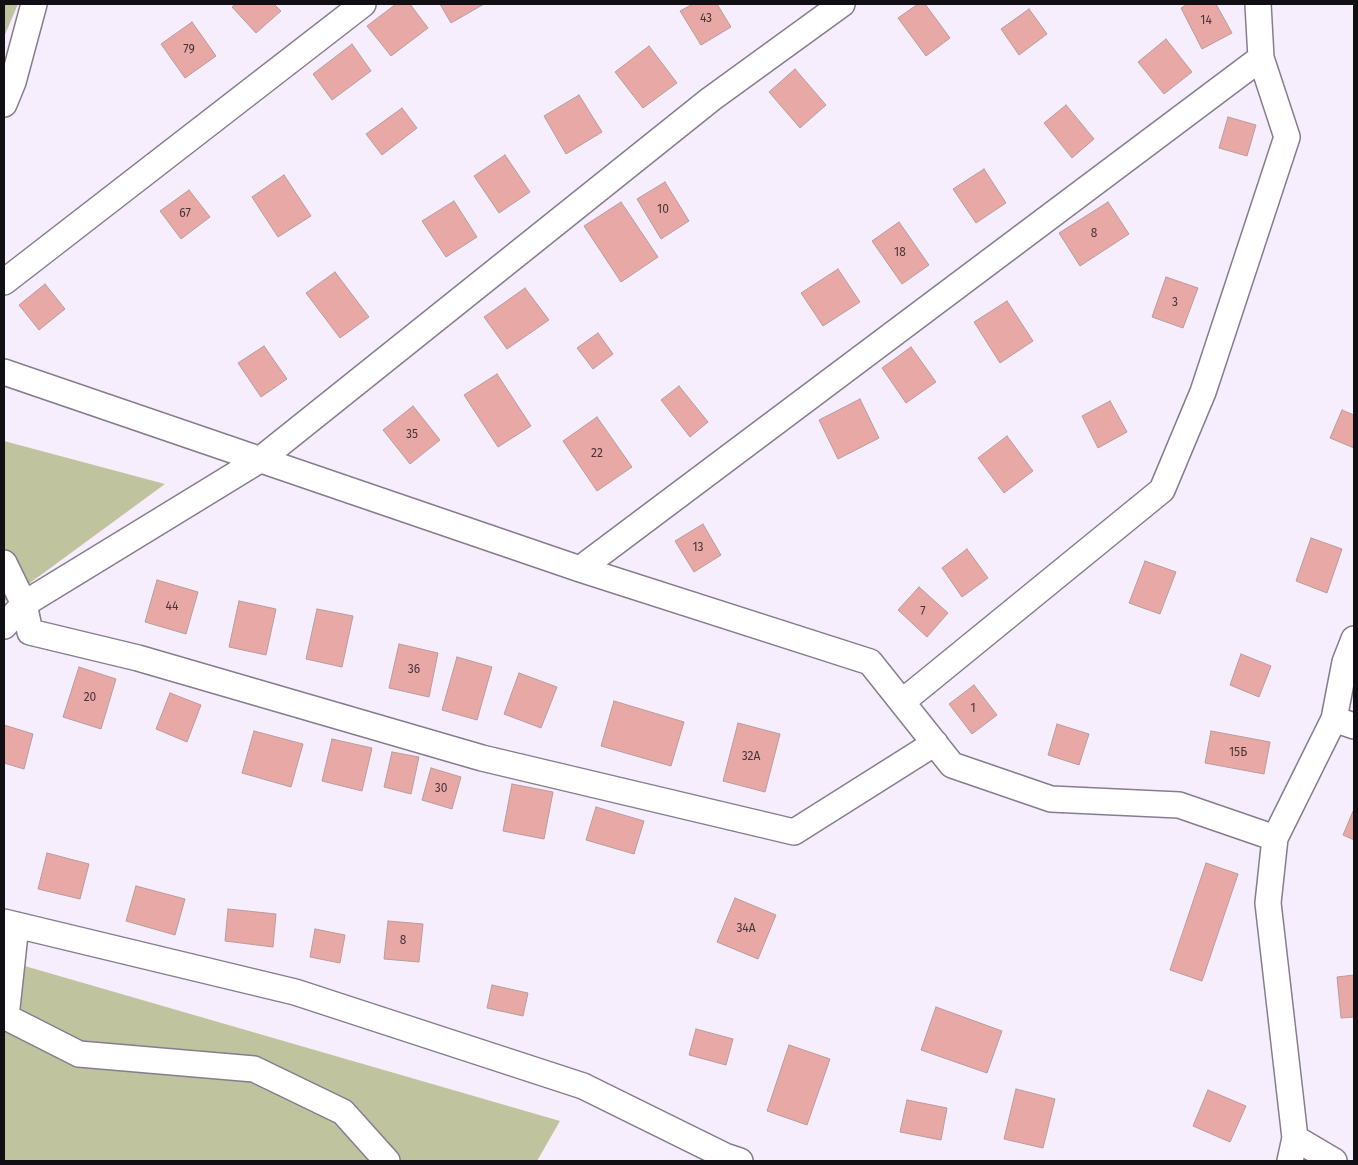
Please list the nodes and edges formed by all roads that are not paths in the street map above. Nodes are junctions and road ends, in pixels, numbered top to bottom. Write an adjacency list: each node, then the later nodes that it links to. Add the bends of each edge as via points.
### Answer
1 (34, 4): 6 (street)
2 (363, 4): 7 (street)
3 (842, 4): 9 (street, via 711,99)
4 (1258, 4): 5 (street)
5 (1261, 58): 11 (street); 15 (street, via 1287,137 1203,392 1162,490)
6 (4, 104)
7 (4, 282)
8 (4, 372): 9 (street)
9 (261, 459): 11 (street); 12 (street)
10 (4, 563): 12 (street)
11 (580, 569): 15 (street, via 870,662)
12 (24, 604): 13 (street); 17 (street, via 30,632 138,658 482,758 794,832)
13 (4, 626)
14 (1354, 639): 16 (street, via 1345,662)
15 (902, 702): 17 (street)
16 (1344, 722): 18 (street)
17 (934, 743): 18 (street, via 952,765 1051,800 1179,805)
18 (1275, 838): 20 (street, via 1268,903)
19 (10, 924): 21 (street, via 6,1017 79,1054 254,1069 343,1112); 22 (street, via 304,995 583,1086)
20 (1292, 1150): 23 (street)
21 (387, 1161)
22 (740, 1161)
23 (1334, 1161)

